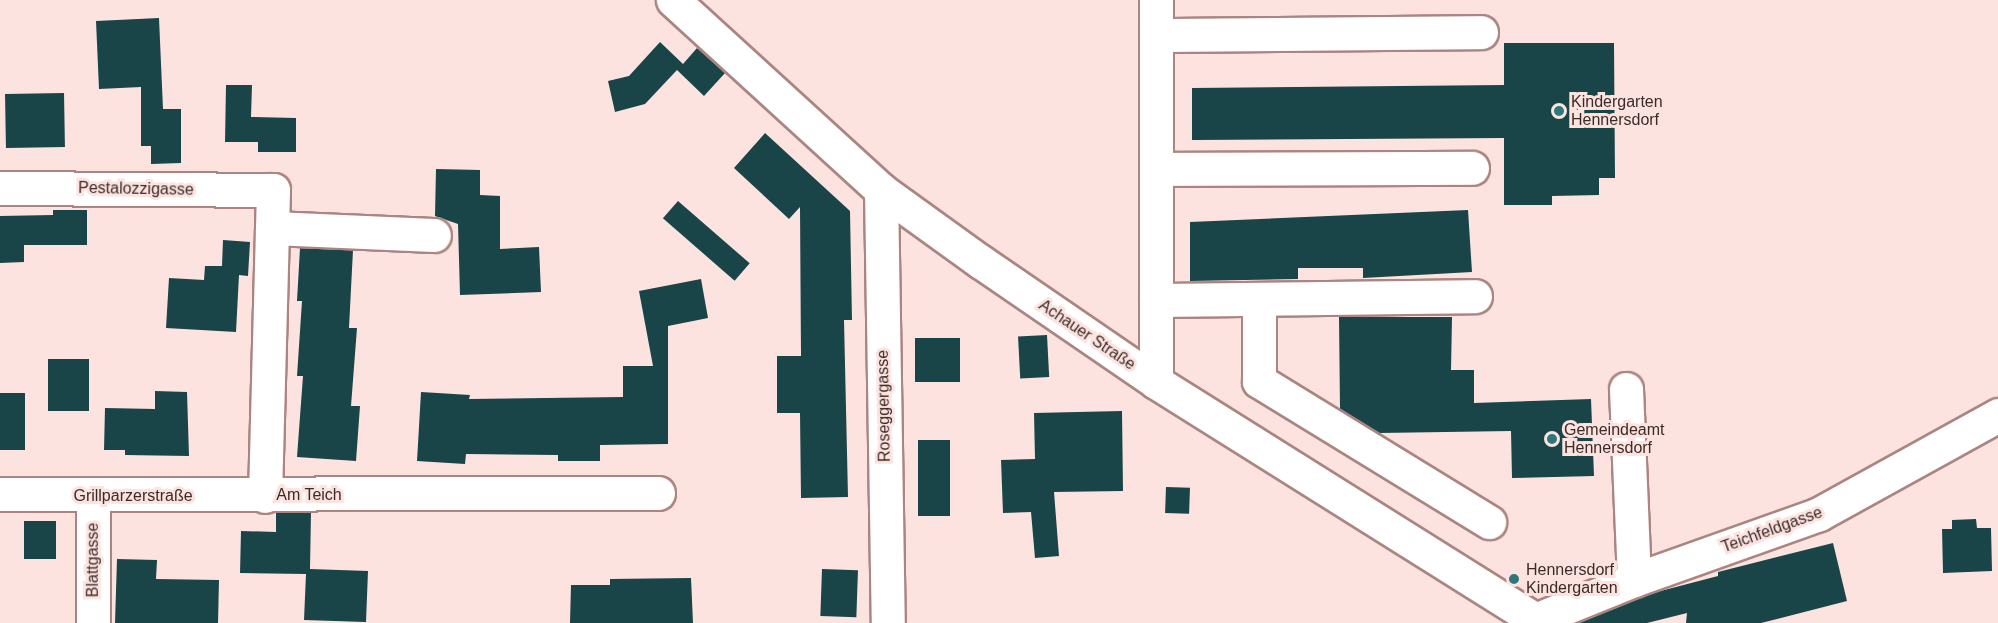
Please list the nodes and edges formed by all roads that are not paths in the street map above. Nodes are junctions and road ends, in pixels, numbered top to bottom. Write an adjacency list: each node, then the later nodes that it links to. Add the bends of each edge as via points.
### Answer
1 (673, 0): 9 (street, Achauer Straße)
2 (1156, 0): 4 (street)
3 (1481, 32): 4 (street)
4 (1156, 35): 6 (street)
5 (1472, 168): 6 (street)
6 (1156, 169): 14 (street)
7 (0, 188): 8 (street, Pestalozzigasse)
8 (273, 190): 10 (street, Am Teich)
9 (881, 190): 15 (street, Achauer Straße); 26 (street, Roseggergasse)
10 (272, 228): 11 (street); 20 (street, Am Teich)
11 (434, 235)
12 (1475, 296): 13 (street)
13 (1259, 299): 14 (street); 22 (street, via 1259,381)
14 (1156, 300): 15 (street)
15 (1156, 382): 24 (street, Achauer Straße)
16 (1626, 389): 23 (street)
17 (1998, 415): 23 (street, Teichfeldgasse, via 1819,514)
18 (658, 493): 20 (street, Am Teich)
19 (0, 494): 21 (street, Grillparzerstraße)
20 (265, 496): 21 (street, Grillparzerstraße)
21 (93, 497): 25 (street, Blattgasse)
22 (1489, 522)
23 (1634, 580): 24 (street, Teichfeldgasse)
24 (1535, 622)
25 (93, 623)
26 (888, 623)

